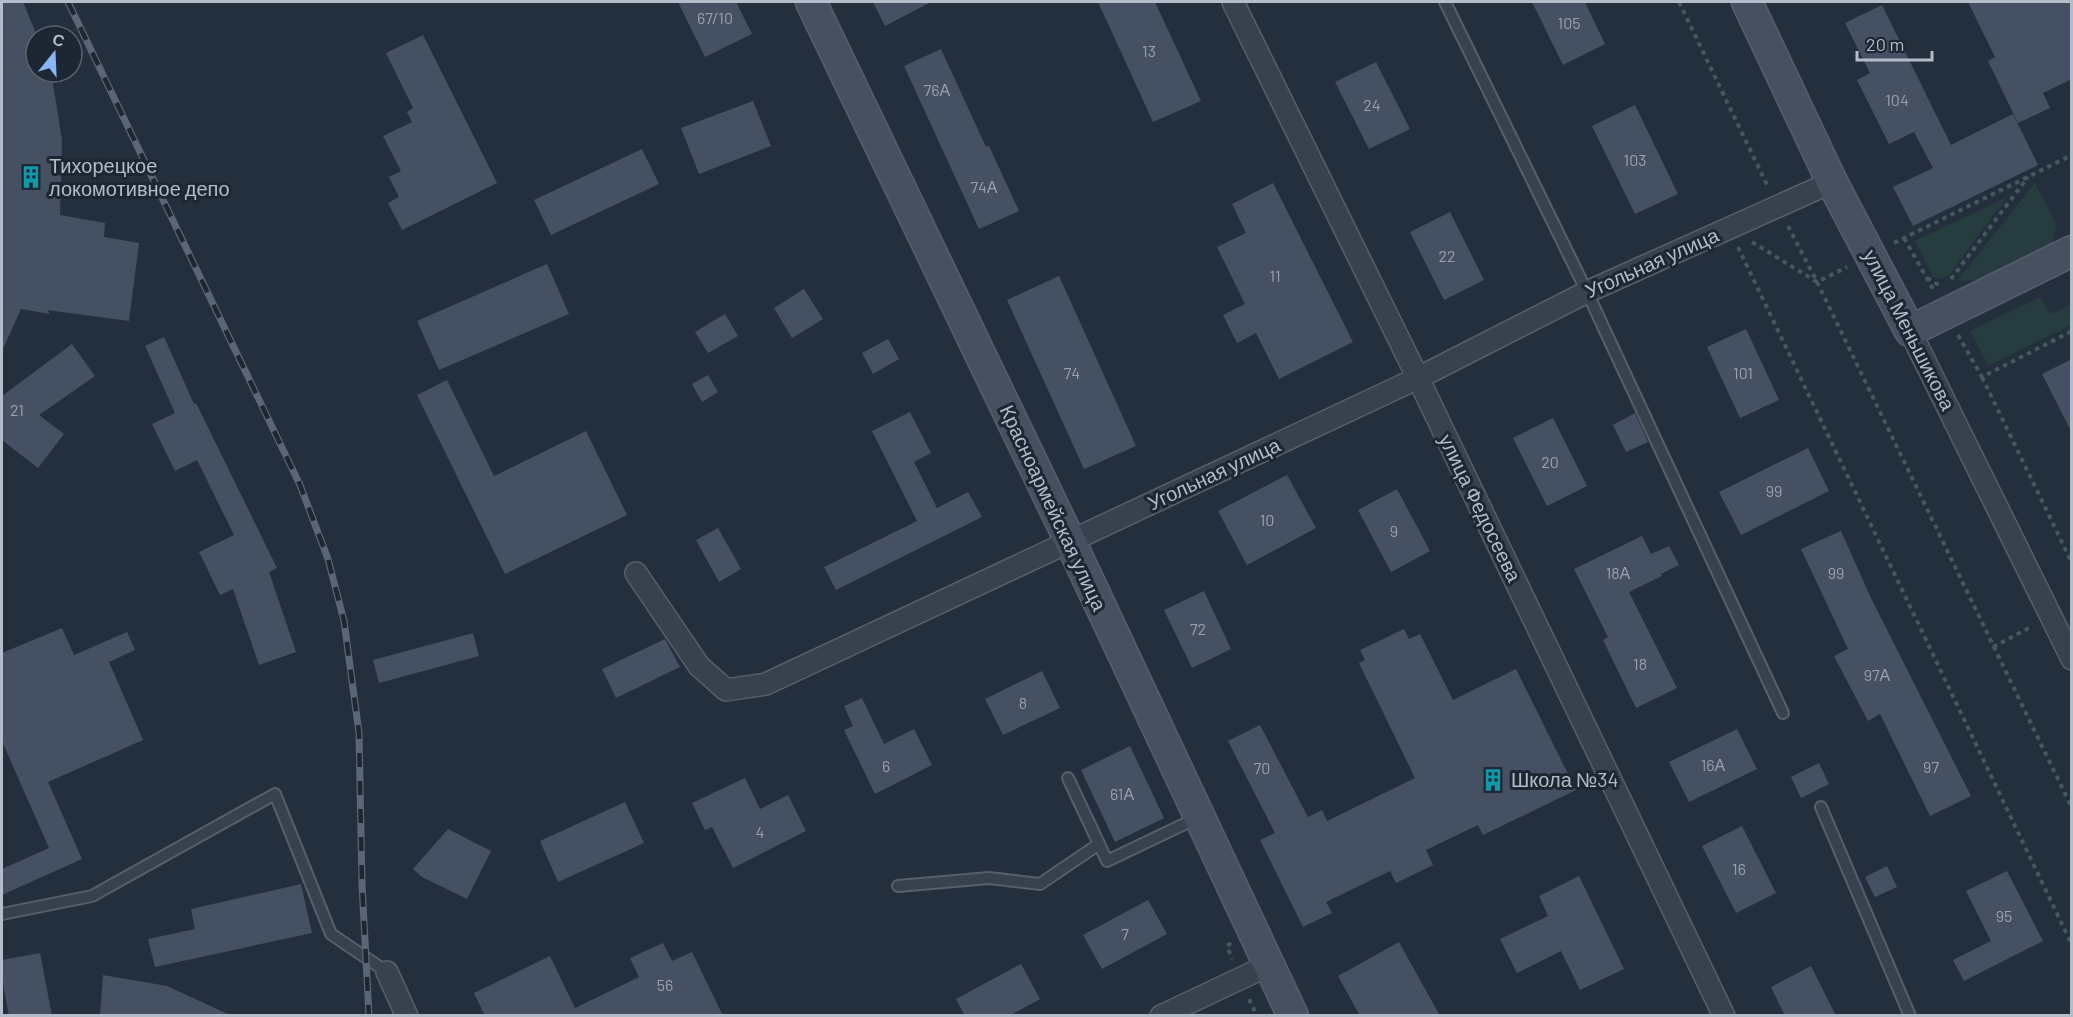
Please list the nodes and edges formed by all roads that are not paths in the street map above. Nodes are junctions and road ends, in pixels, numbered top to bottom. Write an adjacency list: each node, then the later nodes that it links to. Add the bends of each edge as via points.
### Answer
1 (812, 2): 10 (street, Красноармейская улица)
2 (1233, 2): 9 (street, улица Федосеева)
3 (1445, 2): 7 (lane)
4 (1747, 2): 5 (street, улица Меньшикова)
5 (1832, 182): 7 (street, Угольная улица); 8 (street, улица Меньшикова)
6 (2072, 251): 8 (street)
7 (1587, 292): 9 (street, Угольная улица); 13 (lane)
8 (1910, 331): 12 (street, улица Меньшикова)
9 (1418, 378): 10 (street, Угольная улица); 25 (street, улица Федосеева)
10 (1070, 541): 11 (street, Угольная улица, via 766,684 726,690 699,666); 16 (street, Красноармейская улица)
11 (636, 573)
12 (2072, 659)
13 (1783, 713)
14 (1068, 778): 17 (lane)
15 (1821, 807): 26 (lane)
16 (1200, 817): 17 (lane, via 1107,861); 20 (street, Красноармейская улица)
17 (1099, 844): 18 (lane, via 1040,884 989,878)
18 (898, 886)
19 (2, 914): 21 (lane, via 92,896 275,794 331,934)
20 (1269, 964): 23 (street); 24 (street, Красноармейская улица)
21 (387, 972): 22 (street)
22 (407, 1016)
23 (1161, 1016)
24 (1293, 1016)
25 (1724, 1016)
26 (1910, 1016)

